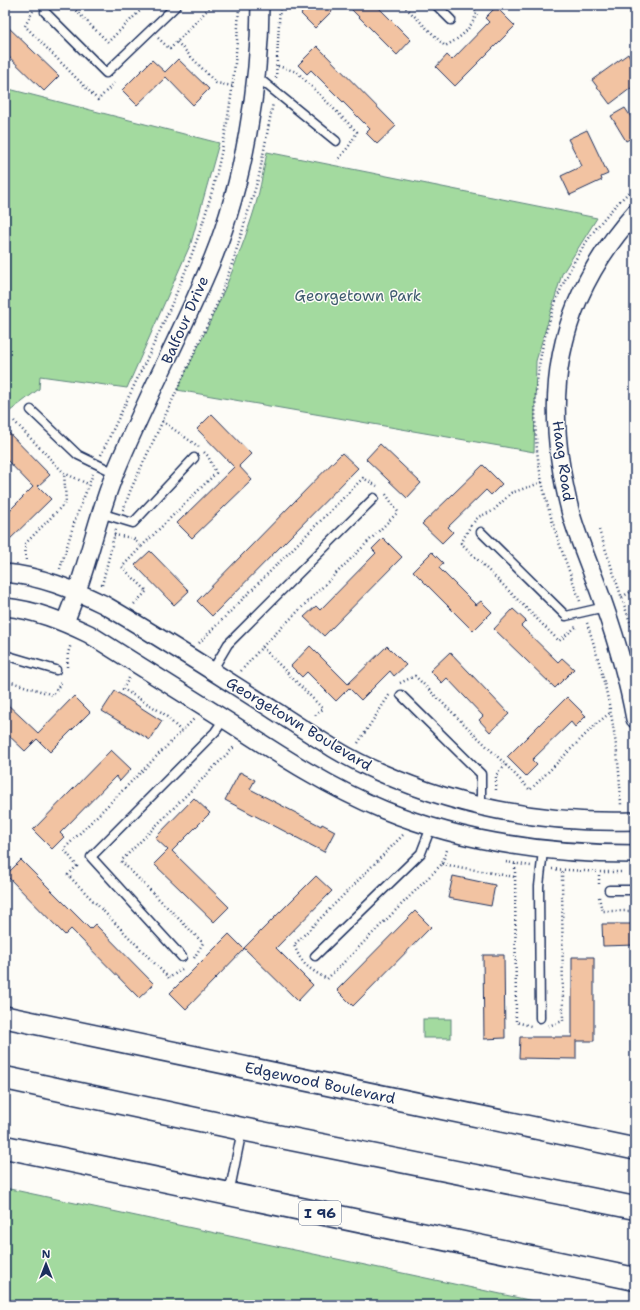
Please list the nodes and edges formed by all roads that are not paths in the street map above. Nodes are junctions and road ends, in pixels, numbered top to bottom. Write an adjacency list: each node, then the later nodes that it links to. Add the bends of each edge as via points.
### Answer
1 (177, 5): 4 (lane, via 106,73)
2 (260, 5): 6 (street, Balfour Drive)
3 (436, 5): 5 (lane)
4 (45, 12)
5 (452, 20)
6 (256, 76): 7 (lane); 11 (street, Balfour Drive, via 232,202 213,257)
7 (336, 141)
8 (635, 213): 17 (street, Haag Road, via 587,278 560,354 556,390 556,431 562,472 572,515)
9 (31, 410): 11 (lane, via 78,455)
10 (194, 458): 13 (lane, via 133,523)
11 (115, 473): 13 (street, Balfour Drive)
12 (374, 498): 22 (lane, via 228,644)
13 (100, 513): 16 (street, Balfour Drive)
14 (481, 532): 17 (lane, via 566,616)
15 (5, 573): 16 (street, Georgetown Boulevard, via 48,581)
16 (76, 591): 19 (street, Balfour Drive); 22 (street, Georgetown Boulevard, via 134,622)
17 (605, 606): 23 (street, Haag Road)
18 (5, 607): 19 (street)
19 (65, 622): 25 (street, via 89,634)
20 (5, 655): 21 (lane)
21 (56, 670)
22 (212, 671): 27 (street, Georgetown Boulevard, via 338,751 379,772)
23 (632, 684): 26 (street, Haag Road)
24 (401, 695): 27 (lane, via 481,774)
25 (224, 719): 29 (street, via 342,792); 35 (lane, via 215,732 91,857)
26 (635, 719)
27 (481, 807): 28 (street, Georgetown Boulevard, via 536,818)
28 (635, 822)
29 (431, 828): 30 (street); 34 (lane, via 421,853)
30 (543, 851): 31 (street); 37 (lane, via 539,886)
31 (635, 854)
32 (609, 890): 33 (lane)
33 (635, 890)
34 (315, 956)
35 (182, 958)
36 (5, 1017): 41 (street, Edgewood Boulevard)
37 (540, 1018)
38 (5, 1078): 39 (highway)
39 (242, 1129): 42 (lane); 43 (highway)
40 (5, 1147): 42 (highway, I 96)
41 (635, 1149)
42 (229, 1194): 44 (highway, I 96)
43 (635, 1208)
44 (635, 1279)

